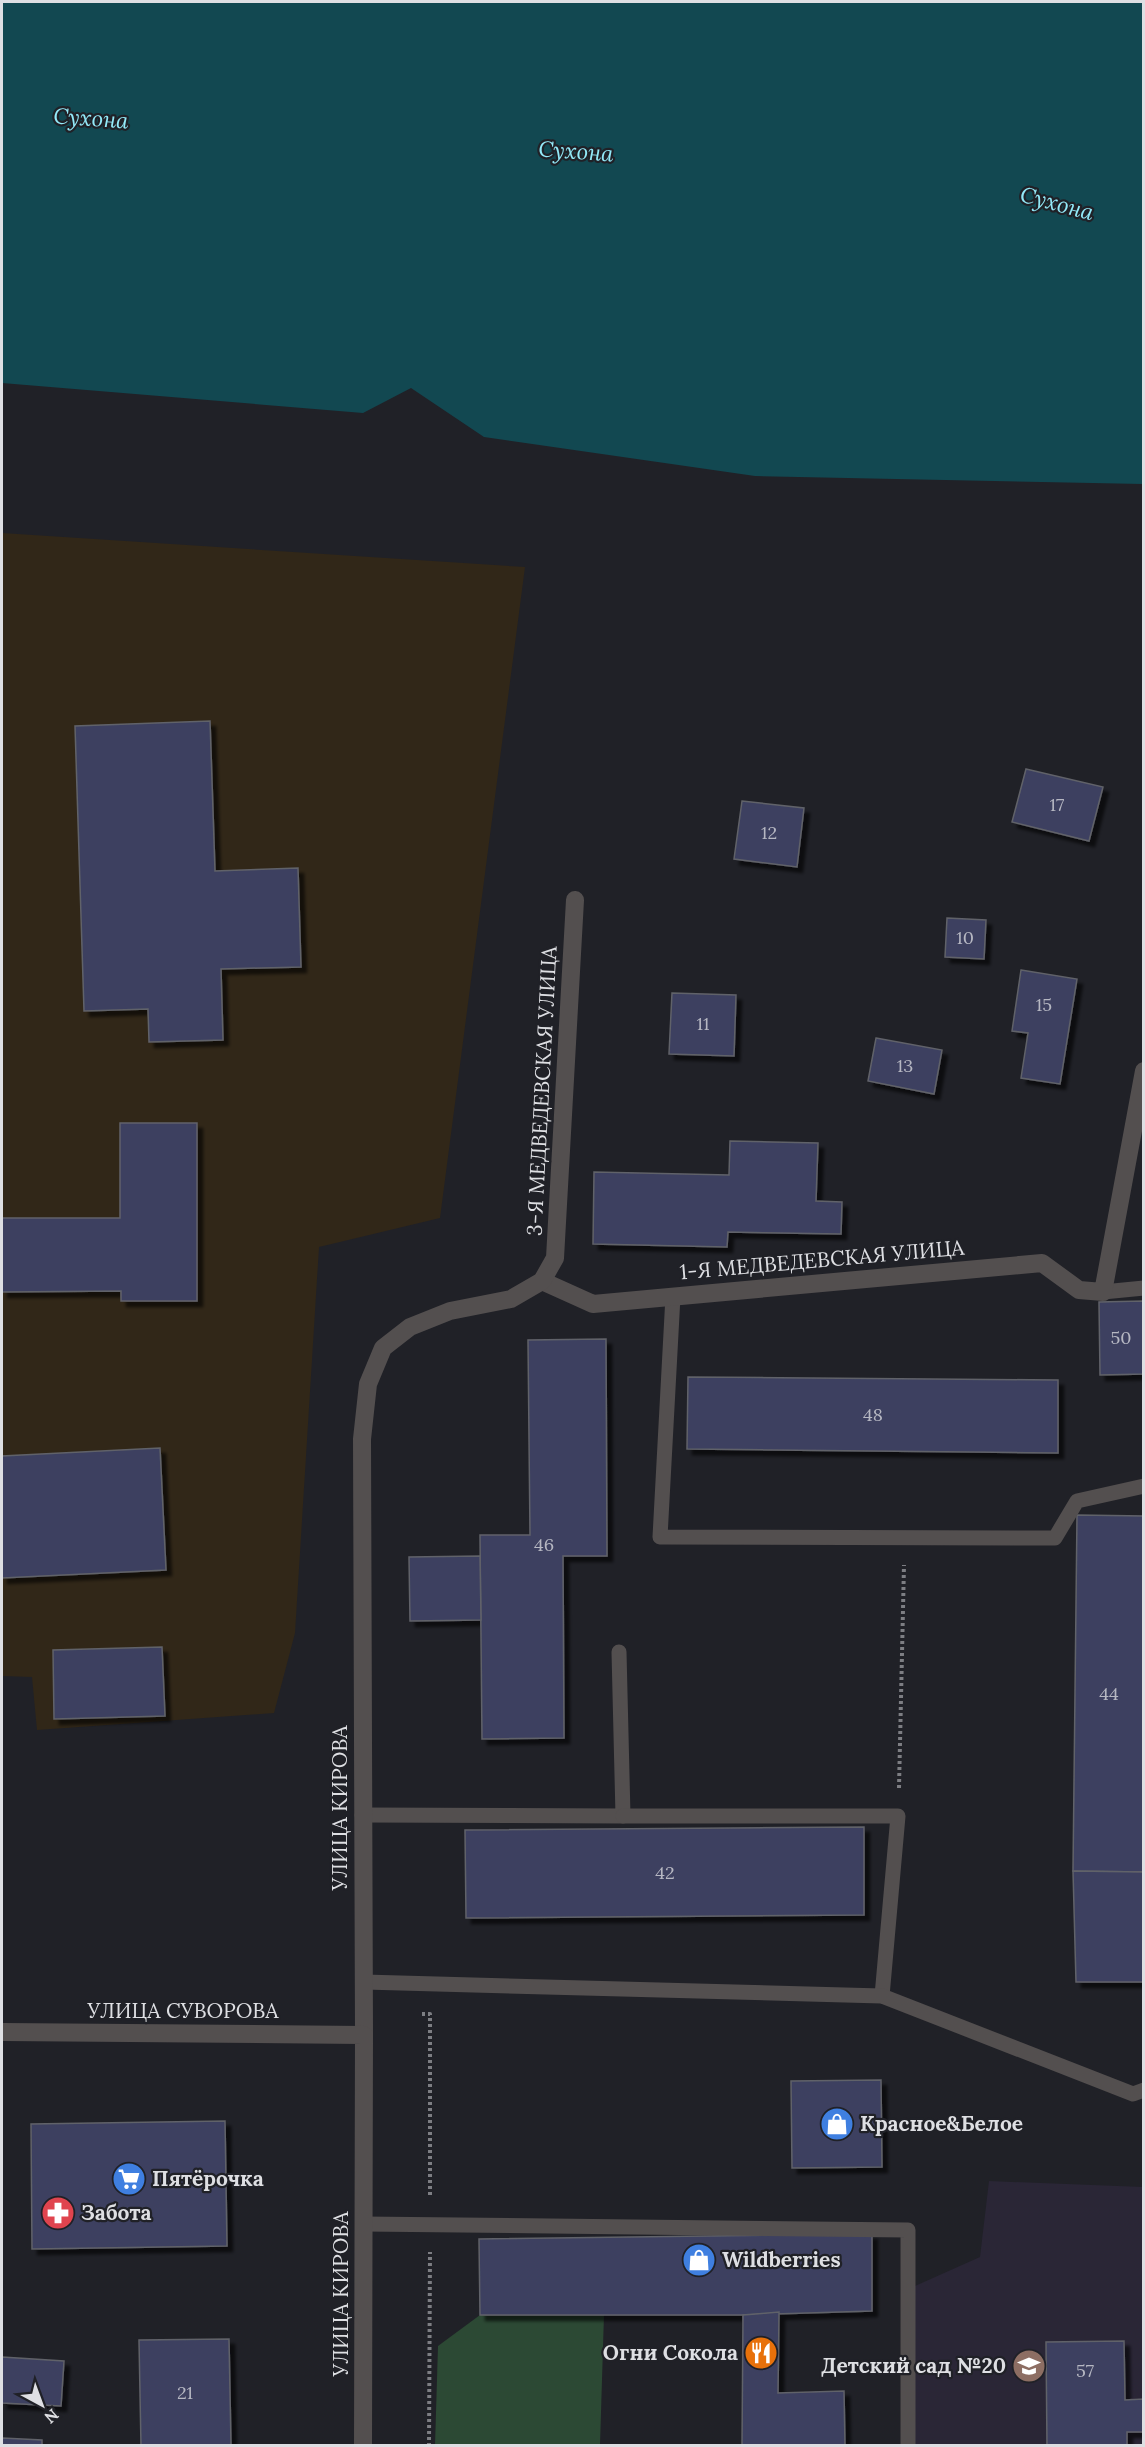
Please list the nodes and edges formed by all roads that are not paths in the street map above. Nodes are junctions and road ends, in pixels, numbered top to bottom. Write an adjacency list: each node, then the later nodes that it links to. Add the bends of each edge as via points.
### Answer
1 (575, 900): 3 (street, 3-Я МЕДВЕДЕВСКАЯ УЛИЦА, via 555,1258)
2 (1143, 1071): 5 (street)
3 (542, 1281): 6 (street, 1-Я МЕДВЕДЕВСКАЯ УЛИЦА, via 593,1304); 9 (street, УЛИЦА КИРОВА, via 511,1299 450,1311 410,1327 383,1348 368,1384 362,1439)
4 (1143, 1288): 5 (lane)
5 (1103, 1292): 6 (street, 1-Я МЕДВЕДЕВСКАЯ УЛИЦА, via 1079,1290 1042,1263)
6 (673, 1296): 7 (lane, via 660,1537 1055,1538 1077,1501)
7 (1143, 1486)
8 (620, 1652): 10 (lane)
9 (362, 1815): 10 (lane); 11 (street, УЛИЦА КИРОВА)
10 (623, 1816): 12 (lane, via 898,1816)
11 (364, 1982): 12 (lane); 14 (street, УЛИЦА КИРОВА)
12 (882, 1996): 15 (lane, via 1133,2094)
13 (2, 2032): 14 (street, УЛИЦА СУВОРОВА)
14 (364, 2035): 16 (street, УЛИЦА КИРОВА)
15 (1143, 2090)
16 (363, 2224): 17 (street, УЛИЦА КИРОВА); 18 (lane, via 908,2230)
17 (363, 2445)
18 (908, 2445)

